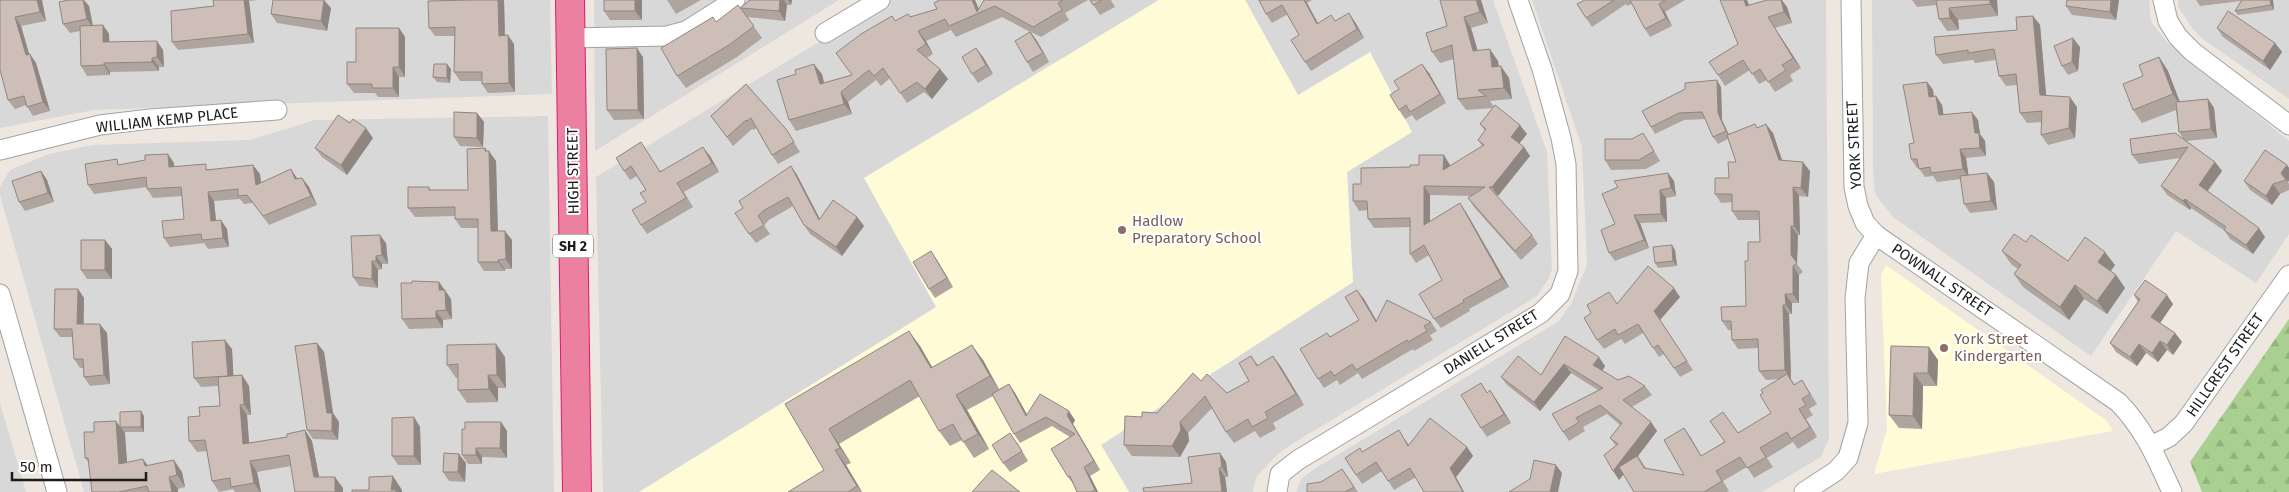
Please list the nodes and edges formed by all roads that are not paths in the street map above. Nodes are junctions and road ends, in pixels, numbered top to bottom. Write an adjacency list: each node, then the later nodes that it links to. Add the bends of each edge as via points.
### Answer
1 (570, 0): 8 (highway, HIGH STREET / SH 2)
2 (735, 0): 8 (street, via 686,31 667,36)
3 (880, 0): 7 (street)
4 (1518, 0): 18 (street, DANIELL STREET, via 1542,69 1566,164 1568,271 1560,294 1541,313 1298,460 1280,474)
5 (1850, 0): 12 (street, YORK STREET, via 1854,187 1865,223)
6 (2163, 0): 10 (street, via 2168,21 2193,52)
7 (825, 33)
8 (570, 38): 17 (highway, HIGH STREET / SH 2)
9 (277, 110): 11 (street, WILLIAM KEMP PLACE, via 100,125)
10 (2289, 125)
11 (0, 150)
12 (1876, 235): 15 (street, POWNALL STREET, via 2112,398 2132,417); 19 (street, via 1859,264 1855,298 1858,423 1848,458 1836,471)
13 (2289, 274): 15 (street, HILLCREST STREET, via 2188,417 2169,437)
14 (0, 294): 16 (street)
15 (2151, 446): 20 (street, POWNALL STREET)
16 (57, 492)
17 (577, 492)
18 (1276, 492)
19 (1804, 492)
20 (2172, 492)

